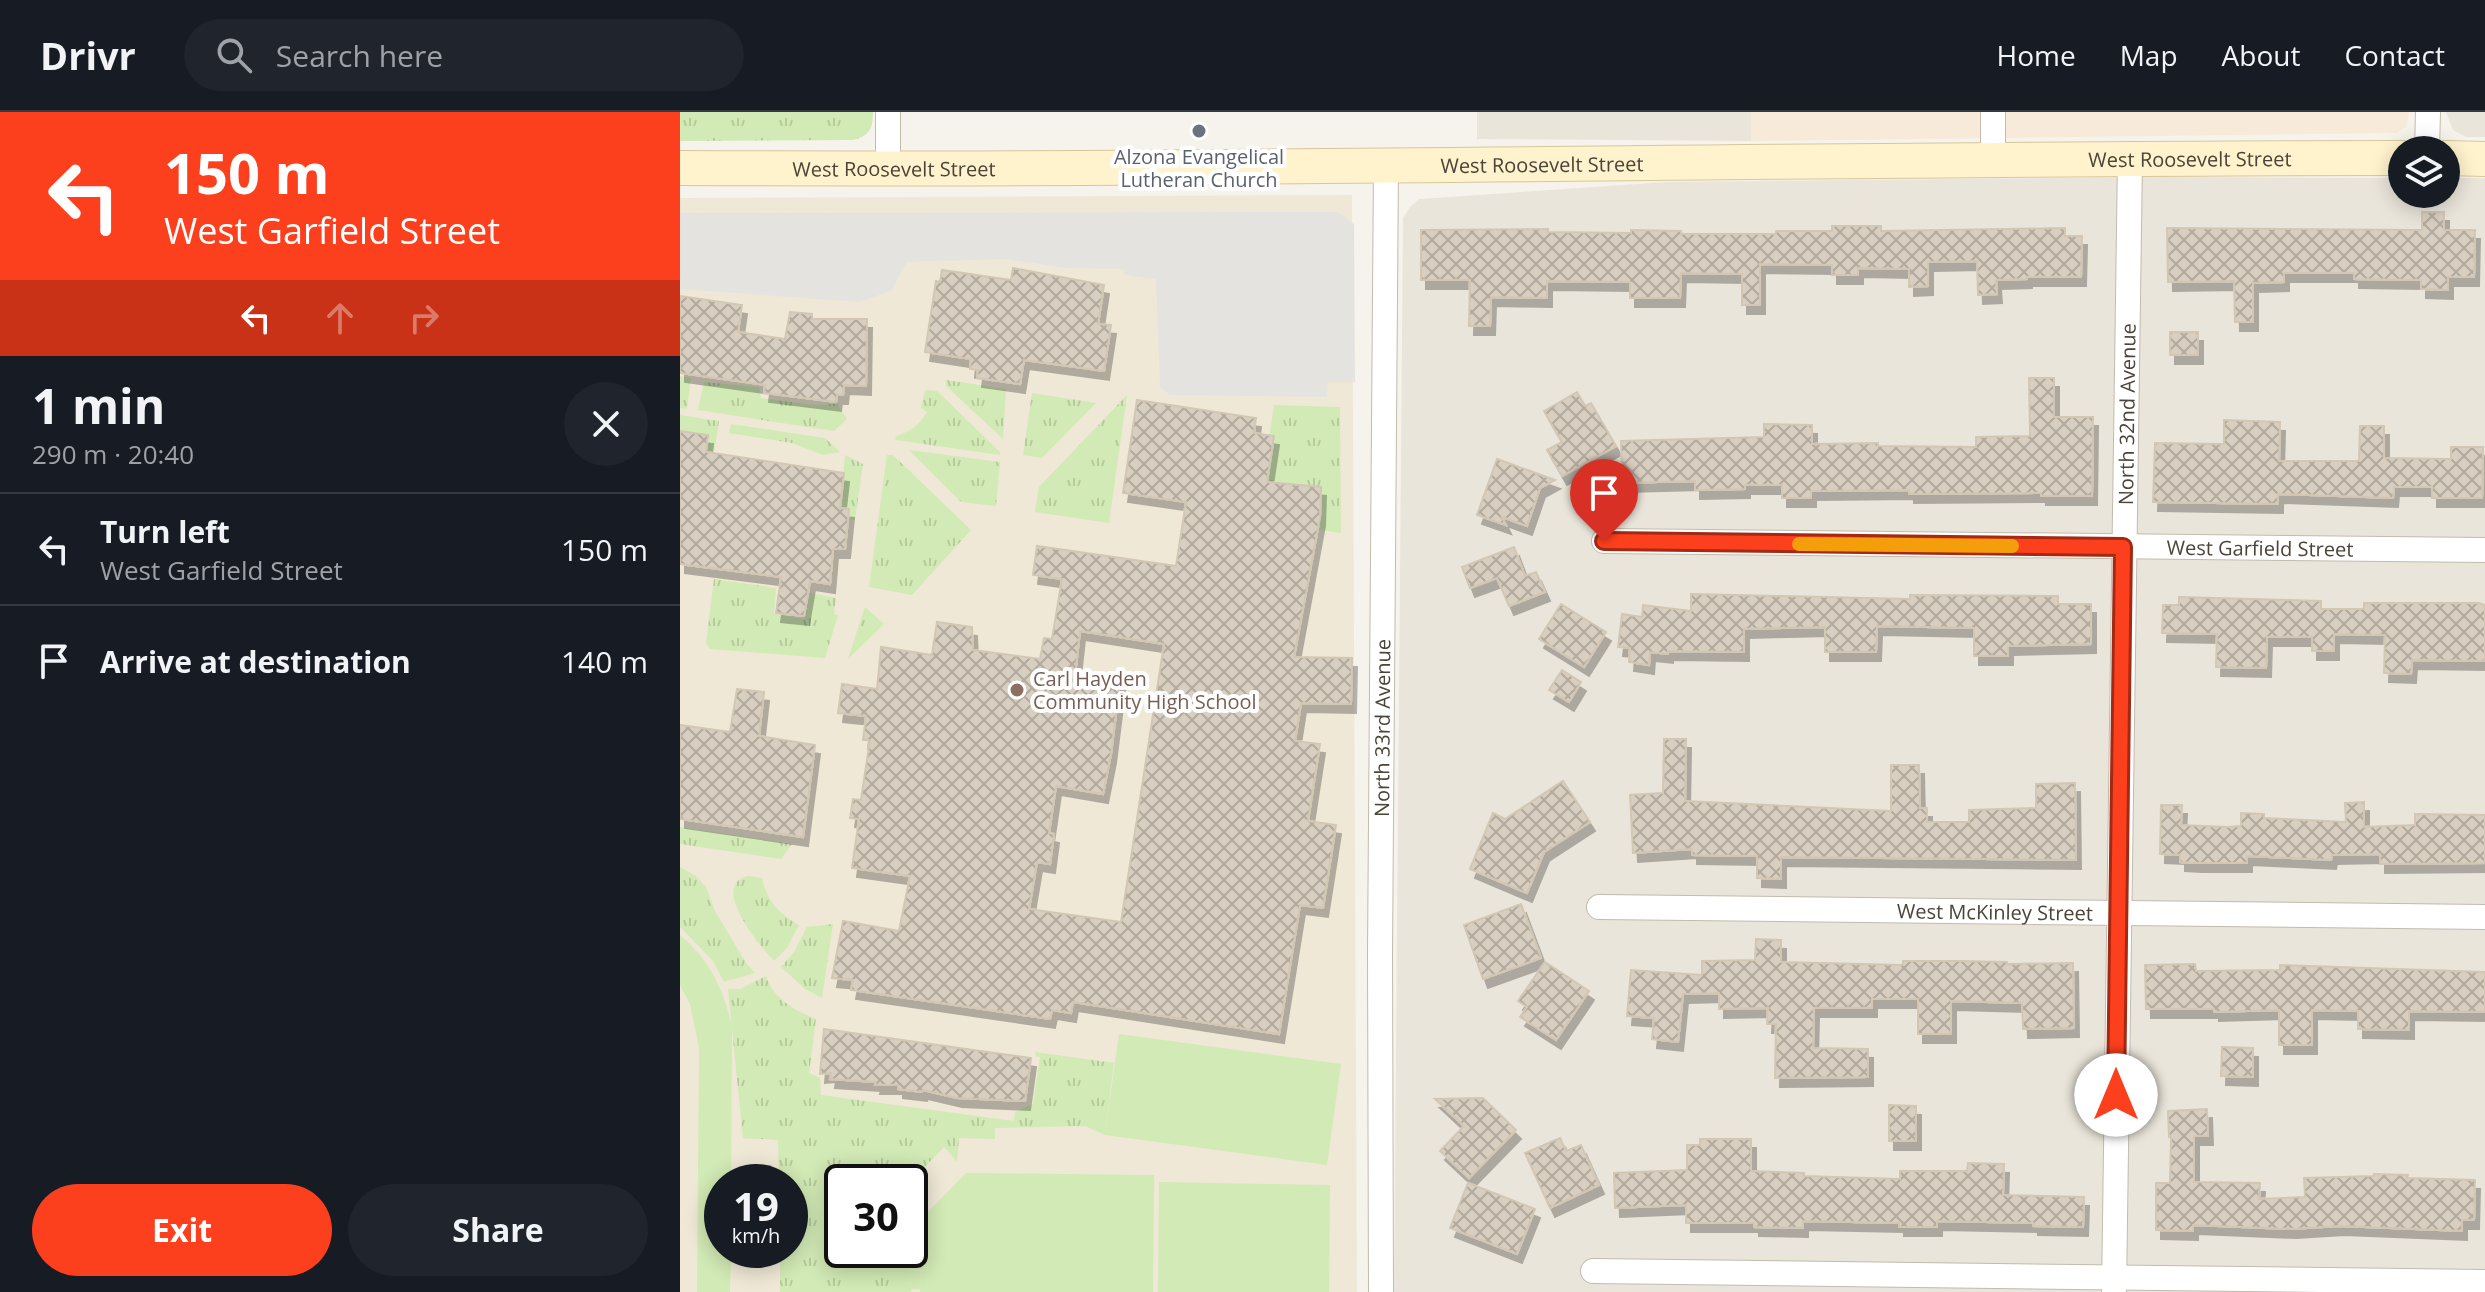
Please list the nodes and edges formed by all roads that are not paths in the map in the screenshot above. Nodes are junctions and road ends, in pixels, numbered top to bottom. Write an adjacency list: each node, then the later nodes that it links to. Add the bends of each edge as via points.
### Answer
1 (888, 112): 12 (street)
2 (1993, 112): 5 (street)
3 (2428, 112): 4 (street)
4 (2427, 136)
5 (1993, 158): 6 (street, West Roosevelt Street); 10 (street, West Roosevelt Street)
6 (2130, 158): 7 (street, West Roosevelt Street); 14 (street, North 32nd Avenue)
7 (2388, 158)
8 (2460, 158): 9 (street)
9 (2485, 159)
10 (1386, 164): 12 (street, West Roosevelt Street); 22 (street, North 33rd Avenue)
11 (680, 168): 12 (street, West Roosevelt Street)
12 (888, 169)
13 (1604, 541): 14 (street, West Garfield Street)
14 (2123, 547): 15 (street, West Garfield Street); 17 (street, North 32nd Avenue)
15 (2485, 550)
16 (1599, 907): 17 (street, West McKinley Street)
17 (2118, 914): 18 (street, West McKinley Street); 21 (street, North 32nd Avenue)
18 (2485, 917)
19 (1593, 1271): 21 (street)
20 (2485, 1282): 21 (street)
21 (2114, 1285)
22 (1381, 1292)

